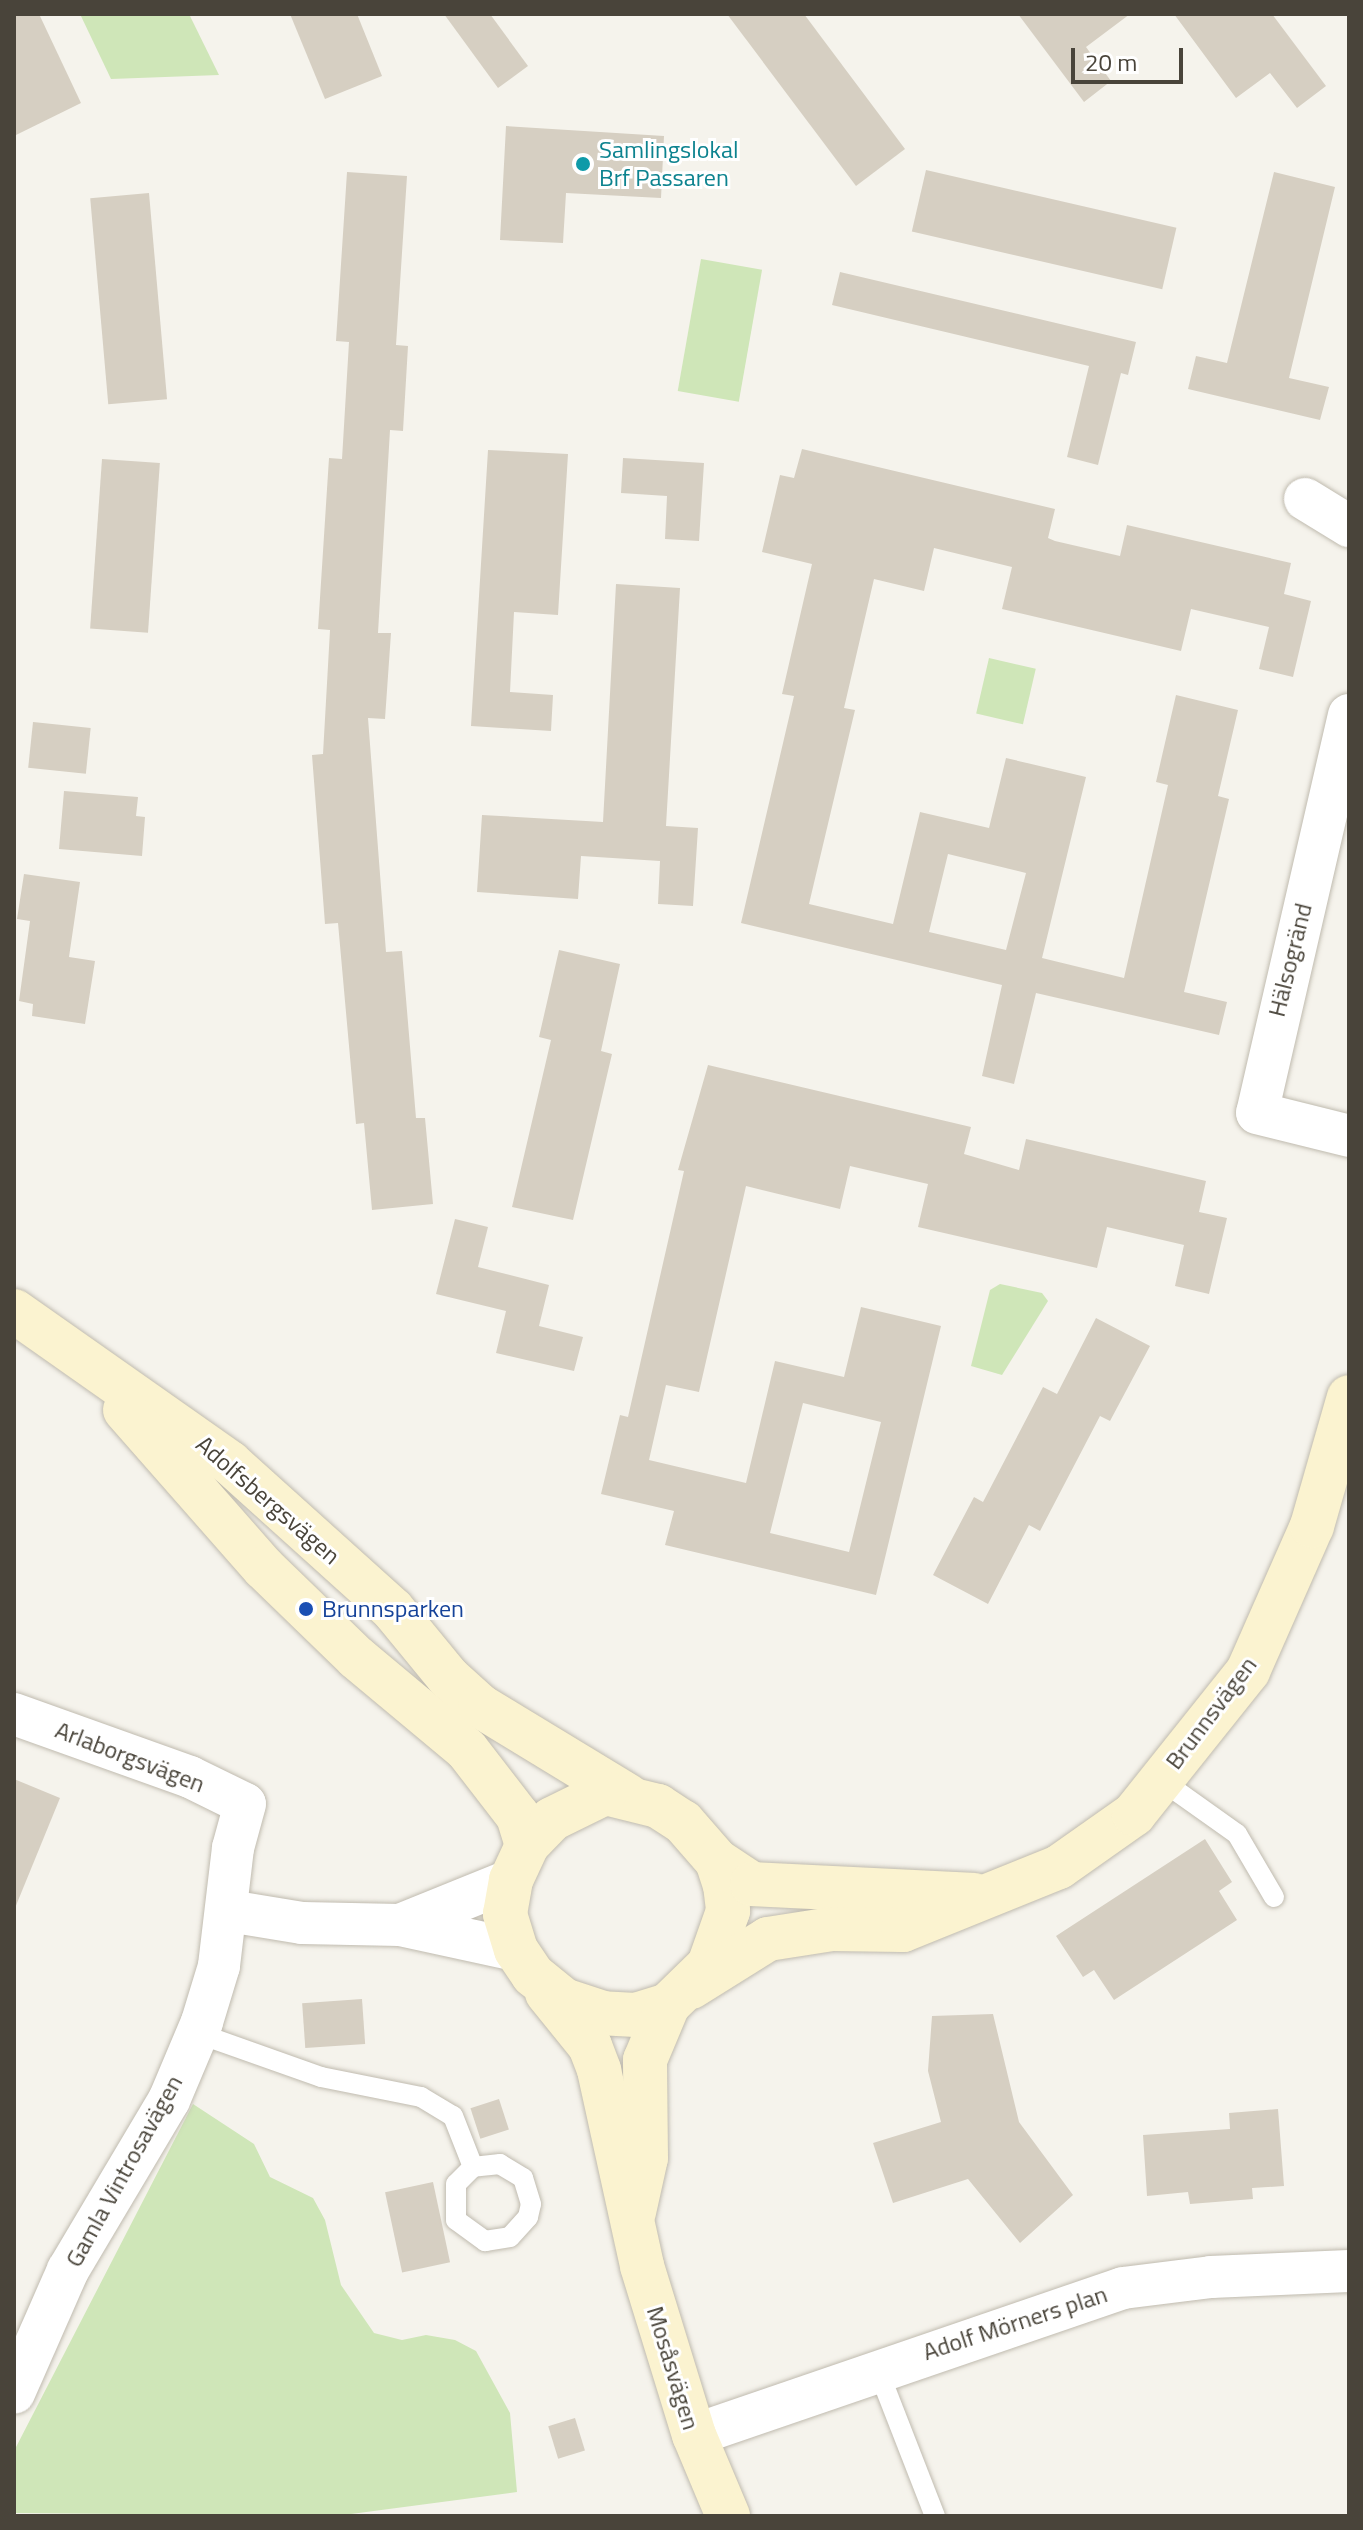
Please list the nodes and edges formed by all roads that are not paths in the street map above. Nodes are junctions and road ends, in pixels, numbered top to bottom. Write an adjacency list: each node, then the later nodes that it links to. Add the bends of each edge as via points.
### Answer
1 (1305, 499): 2 (street)
2 (1349, 526)
3 (1349, 715): 4 (street, Hälsogränd, via 1257,1113)
4 (1349, 1136)
5 (14, 1311): 6 (main road, Adolfsbergsvägen)
6 (83, 1364): 11 (main road, Adolfsbergsvägen, via 230,1463 393,1610 448,1677 480,1706); 14 (main road, Adolfsbergsvägen, via 264,1568 357,1658 467,1750 518,1816)
7 (1349, 1397): 8 (main road, Brunnsvägen)
8 (1344, 1442): 10 (main road, Brunnsvägen, via 1248,1671)
9 (14, 1714): 12 (street, Arlaborgsvägen, via 190,1777)
10 (1161, 1780): 15 (main road, Brunnsvägen, via 1134,1814 1059,1867); 16 (lane, via 1237,1834)
11 (628, 1796): 13 (main road, via 683,1822); 14 (main road, via 605,1793 552,1819)
12 (245, 1804): 17 (street, Gamla Vintrosavägen, via 233,1848)
13 (717, 1861): 15 (main road, Brunnsvägen, via 752,1884); 20 (main road, via 728,1911 709,1965)
14 (519, 1862): 18 (street); 19 (main road, via 505,1914)
15 (984, 1896): 20 (main road, Brunnsvägen, via 903,1930 832,1929 768,1939)
16 (1274, 1897)
17 (229, 1911): 18 (street, via 302,1923); 21 (street, Gamla Vintrosavägen, via 219,1966)
18 (400, 1925): 19 (street)
19 (525, 1962): 20 (main road, via 564,2000 603,2013 636,2015); 23 (main road, Mosåsvägen, via 590,2046)
20 (680, 1996): 23 (main road, Mosåsvägen, via 645,2060 646,2158)
21 (197, 2033): 22 (lane, via 321,2077 421,2097 453,2116); 26 (street, Gamla Vintrosavägen, via 162,2113 68,2270)
22 (473, 2167)
23 (633, 2215): 27 (main road, Mosåsvägen, via 642,2266)
24 (1349, 2271): 25 (street, Adolf Mörners plan, via 1211,2277 1123,2288)
25 (878, 2370): 27 (street, Adolf Mörners plan); 29 (lane)
26 (14, 2393)
27 (694, 2435): 28 (main road, Mosåsvägen)
28 (728, 2516)
29 (935, 2516)

